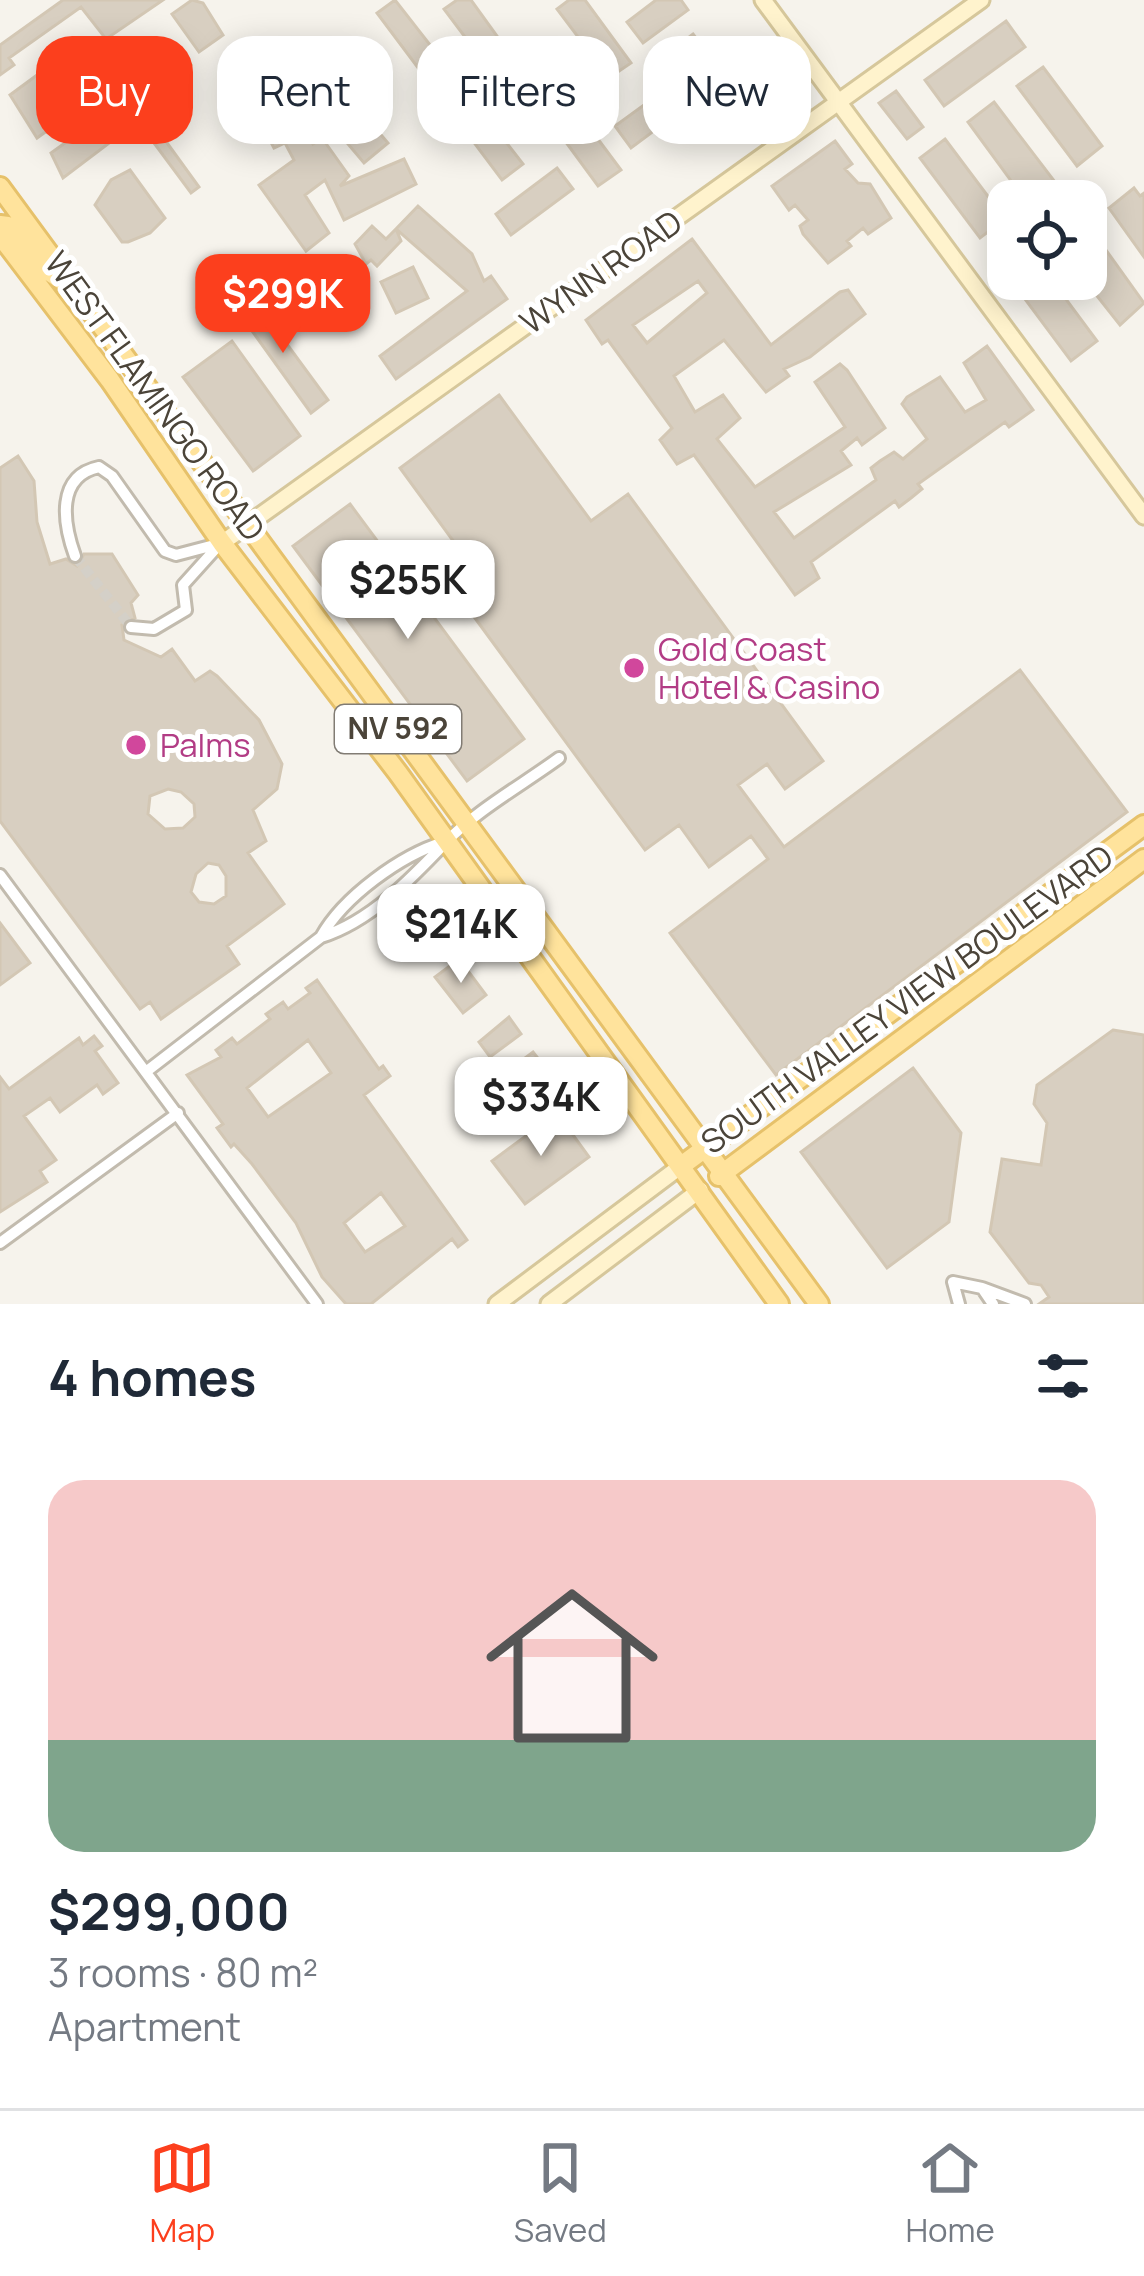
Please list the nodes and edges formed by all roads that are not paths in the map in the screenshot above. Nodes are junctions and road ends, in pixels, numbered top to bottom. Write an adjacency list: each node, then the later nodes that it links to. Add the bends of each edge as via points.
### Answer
1 (763, 0): 3 (street)
2 (981, 0): 3 (street, WYNN ROAD)
3 (839, 103): 9 (street); 10 (street, WYNN ROAD)
4 (0, 187): 5 (main road, WEST FLAMINGO ROAD / NV 592)
5 (6, 206): 8 (main road, WEST FLAMINGO ROAD / NV 592)
6 (0, 225): 8 (main road)
7 (0, 235): 11 (main road, WEST FLAMINGO ROAD / NV 592)
8 (77, 290): 10 (main road, WEST FLAMINGO ROAD / NV 592)
9 (1144, 516)
10 (249, 524): 11 (street, WYNN ROAD); 15 (main road, WEST FLAMINGO ROAD / NV 592)
11 (221, 543): 12 (street, via 176,555 165,550 100,467 85,470 69,490); 13 (street, via 183,585 186,610 154,629); 17 (main road, WEST FLAMINGO ROAD / NV 592)
12 (75, 556)
13 (131, 627)
14 (559, 758): 15 (street)
15 (469, 825): 17 (street); 22 (main road, WEST FLAMINGO ROAD / NV 592)
16 (1144, 825): 22 (main road, SOUTH VALLEY VIEW BOULEVARD)
17 (447, 842): 20 (street, via 343,931 321,937); 23 (main road, WEST FLAMINGO ROAD / NV 592)
18 (1144, 859): 24 (main road, SOUTH VALLEY VIEW BOULEVARD)
19 (0, 874): 20 (street)
20 (147, 1071): 21 (street)
21 (178, 1113): 26 (street); 28 (street)
22 (707, 1147): 23 (main road, SOUTH VALLEY VIEW BOULEVARD); 24 (main road, WEST FLAMINGO ROAD / NV 592)
23 (681, 1166): 25 (main road, WEST FLAMINGO ROAD / NV 592); 29 (street, SOUTH VALLEY VIEW BOULEVARD)
24 (724, 1172): 25 (main road, SOUTH VALLEY VIEW BOULEVARD); 32 (main road, WEST FLAMINGO ROAD / NV 592)
25 (700, 1190): 30 (street, SOUTH VALLEY VIEW BOULEVARD); 31 (main road, WEST FLAMINGO ROAD / NV 592)
26 (0, 1243)
27 (982, 1288): 33 (street, via 952,1282); 34 (street); 35 (street)
28 (317, 1304)
29 (497, 1304)
30 (549, 1304)
31 (779, 1304)
32 (819, 1304)
33 (959, 1304)
34 (993, 1304)
35 (1025, 1304)

